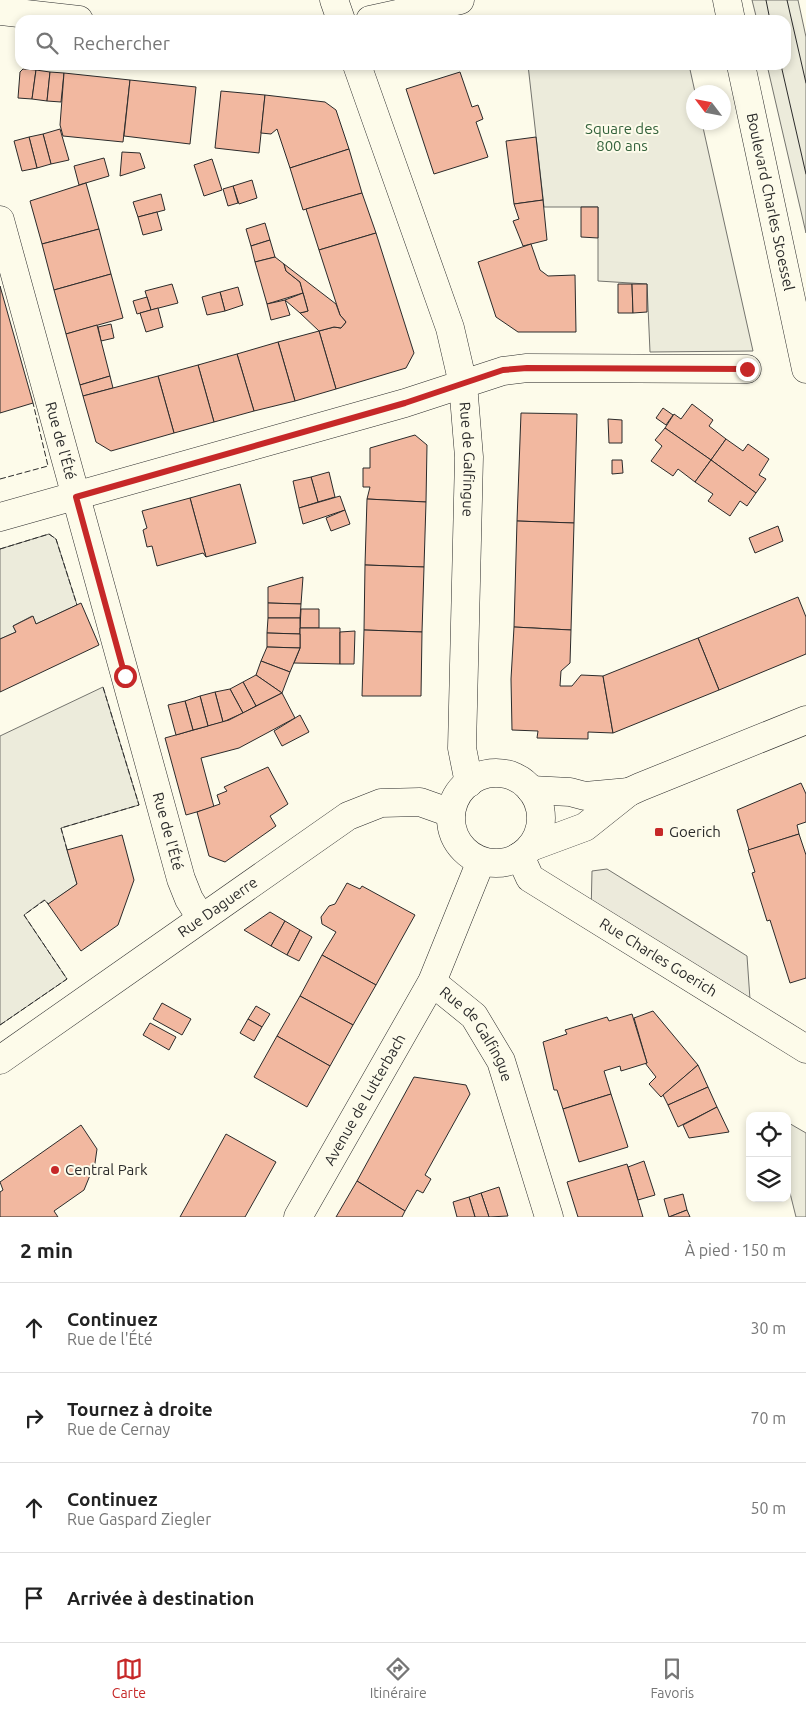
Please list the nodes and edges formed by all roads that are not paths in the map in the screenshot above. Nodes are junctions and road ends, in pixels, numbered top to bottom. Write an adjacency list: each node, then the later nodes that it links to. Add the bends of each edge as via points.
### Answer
1 (334, 0): 6 (street)
2 (460, 0): 7 (street)
3 (727, 0): 8 (street)
4 (0, 11): 5 (street)
5 (35, 15)
6 (339, 15)
7 (392, 15)
8 (730, 15)
9 (358, 70): 14 (street, Rue de Galfingue, via 450,328)
10 (742, 70): 13 (street, Boulevard Charles Stoessel)
11 (0, 220): 15 (street, Rue de l'Été)
12 (747, 369): 14 (street, via 527,368 503,370)
13 (806, 369)
14 (463, 384): 15 (street); 18 (street, Rue de Galfingue, via 469,457 462,748)
15 (76, 497): 16 (street); 24 (street, Rue de l'Été, via 181,878)
16 (0, 517)
17 (806, 720): 20 (street)
18 (469, 782): 19 (street, via 491,773 502,774 523,782); 21 (street, via 460,791)
19 (531, 790): 20 (street, via 585,796); 22 (street, via 541,819 538,834)
20 (629, 792): 22 (street, via 585,827)
21 (451, 813): 23 (street, via 454,833 464,850); 24 (street, Rue Daguerre, via 420,802 381,803 348,816)
22 (526, 852): 23 (street, via 501,863); 26 (street, Rue Charles Goerich, via 530,878)
23 (481, 861): 25 (street, Rue de Galfingue)
24 (201, 918): 27 (street, Rue Daguerre)
25 (432, 982): 28 (street, Avenue de Lutterbach); 29 (street, Rue de Galfingue, via 474,1016 501,1061)
26 (806, 1049)
27 (0, 1060)
28 (298, 1217)
29 (549, 1217)

